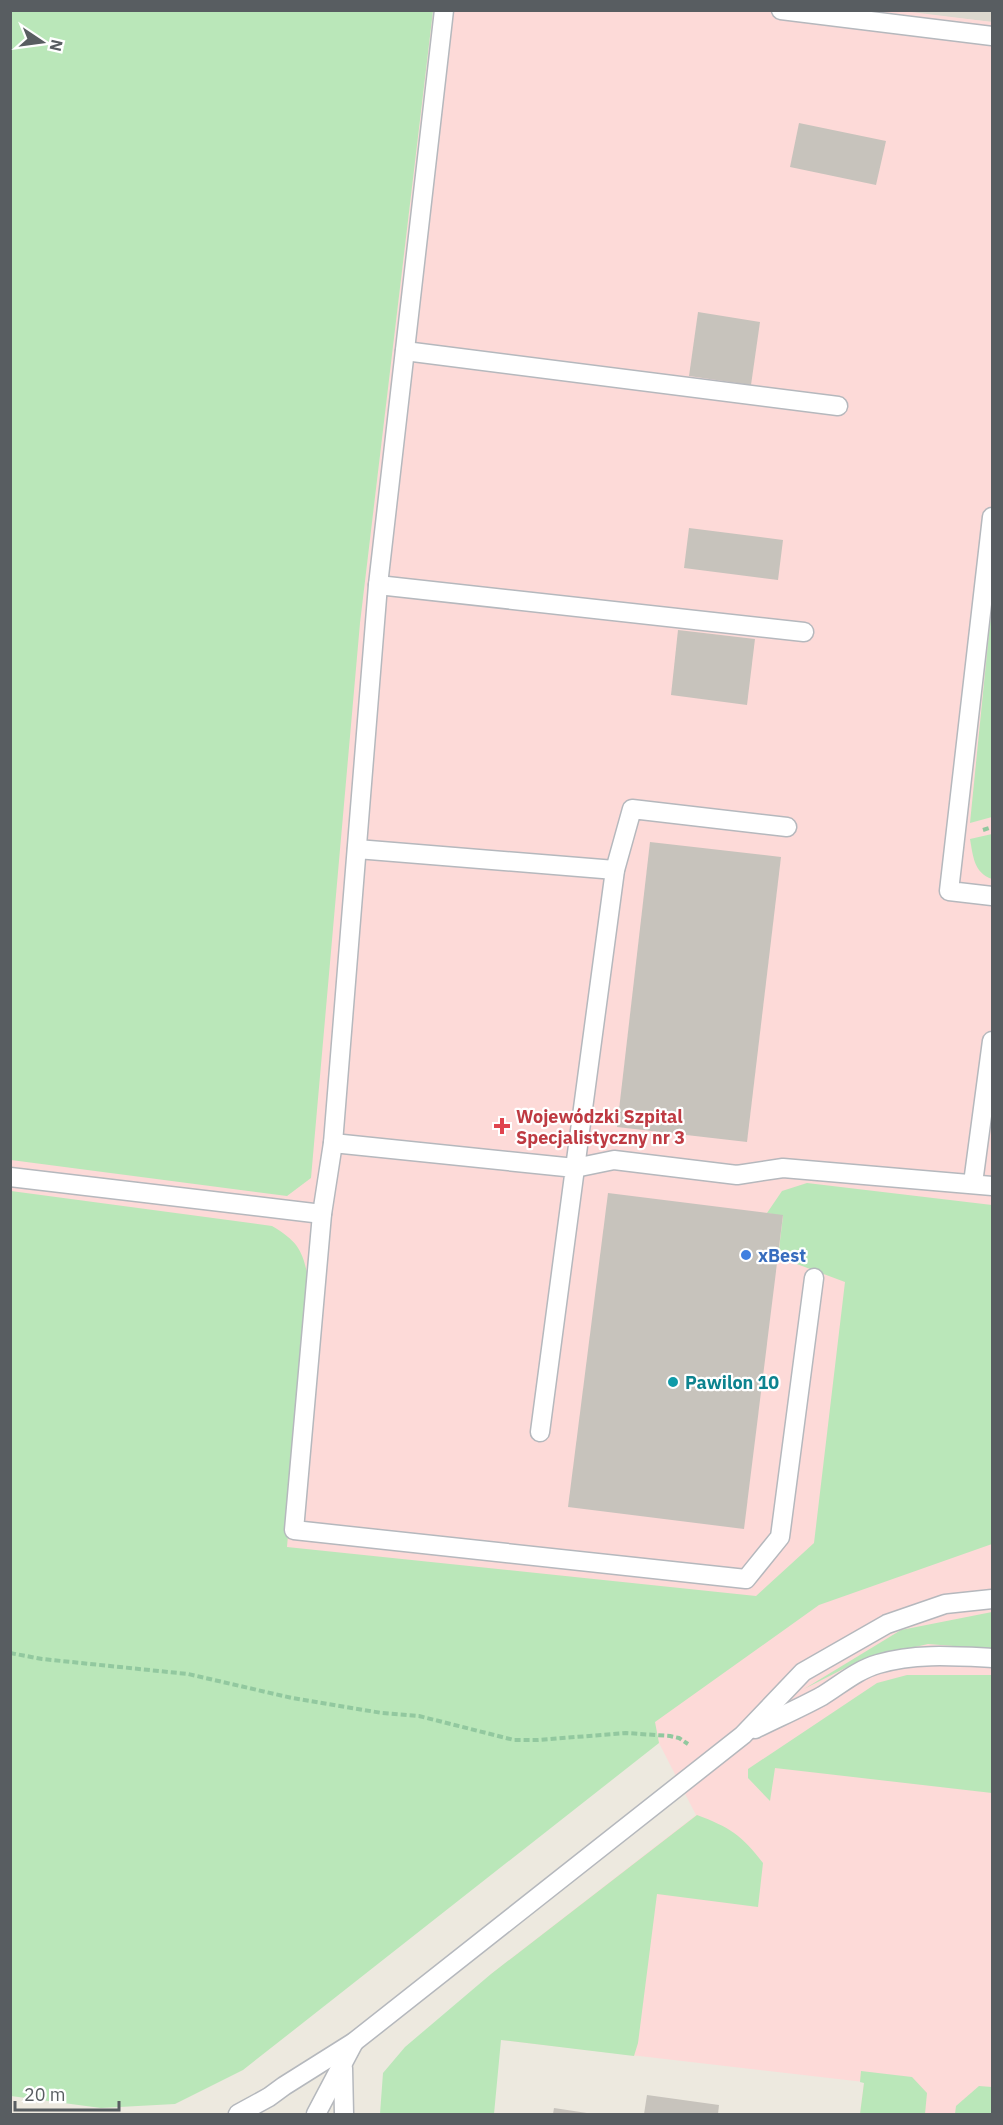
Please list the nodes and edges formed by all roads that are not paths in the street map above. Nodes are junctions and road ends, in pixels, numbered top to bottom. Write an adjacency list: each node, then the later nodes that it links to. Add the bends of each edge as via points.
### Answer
1 (444, 10): 4 (lane)
2 (782, 10): 3 (lane)
3 (993, 36)
4 (405, 351): 5 (lane); 7 (lane)
5 (838, 406)
6 (993, 517): 12 (lane, via 949,891)
7 (378, 585): 8 (lane); 10 (lane)
8 (804, 632)
9 (787, 826): 11 (lane, via 632,809)
10 (357, 849): 11 (lane); 14 (lane)
11 (615, 870): 15 (lane)
12 (993, 896)
13 (993, 1041): 17 (lane)
14 (333, 1143): 15 (lane); 19 (lane)
15 (575, 1168): 17 (lane, via 615,1160 737,1175 783,1168); 21 (lane)
16 (10, 1177): 19 (lane)
17 (973, 1184): 18 (lane)
18 (993, 1186)
19 (322, 1214): 20 (lane, via 294,1530 746,1579 780,1537)
20 (814, 1278)
21 (540, 1432)
22 (993, 1599): 24 (lane, via 945,1604 887,1624 803,1672)
23 (993, 1658): 24 (lane, via 951,1655 875,1664 822,1696)
24 (743, 1735): 25 (lane)
25 (354, 2042): 26 (lane); 27 (lane)
26 (342, 2066): 30 (lane); 31 (lane)
27 (269, 2097): 28 (lane); 29 (lane)
28 (238, 2115)
29 (263, 2115)
30 (316, 2115)
31 (344, 2115)

